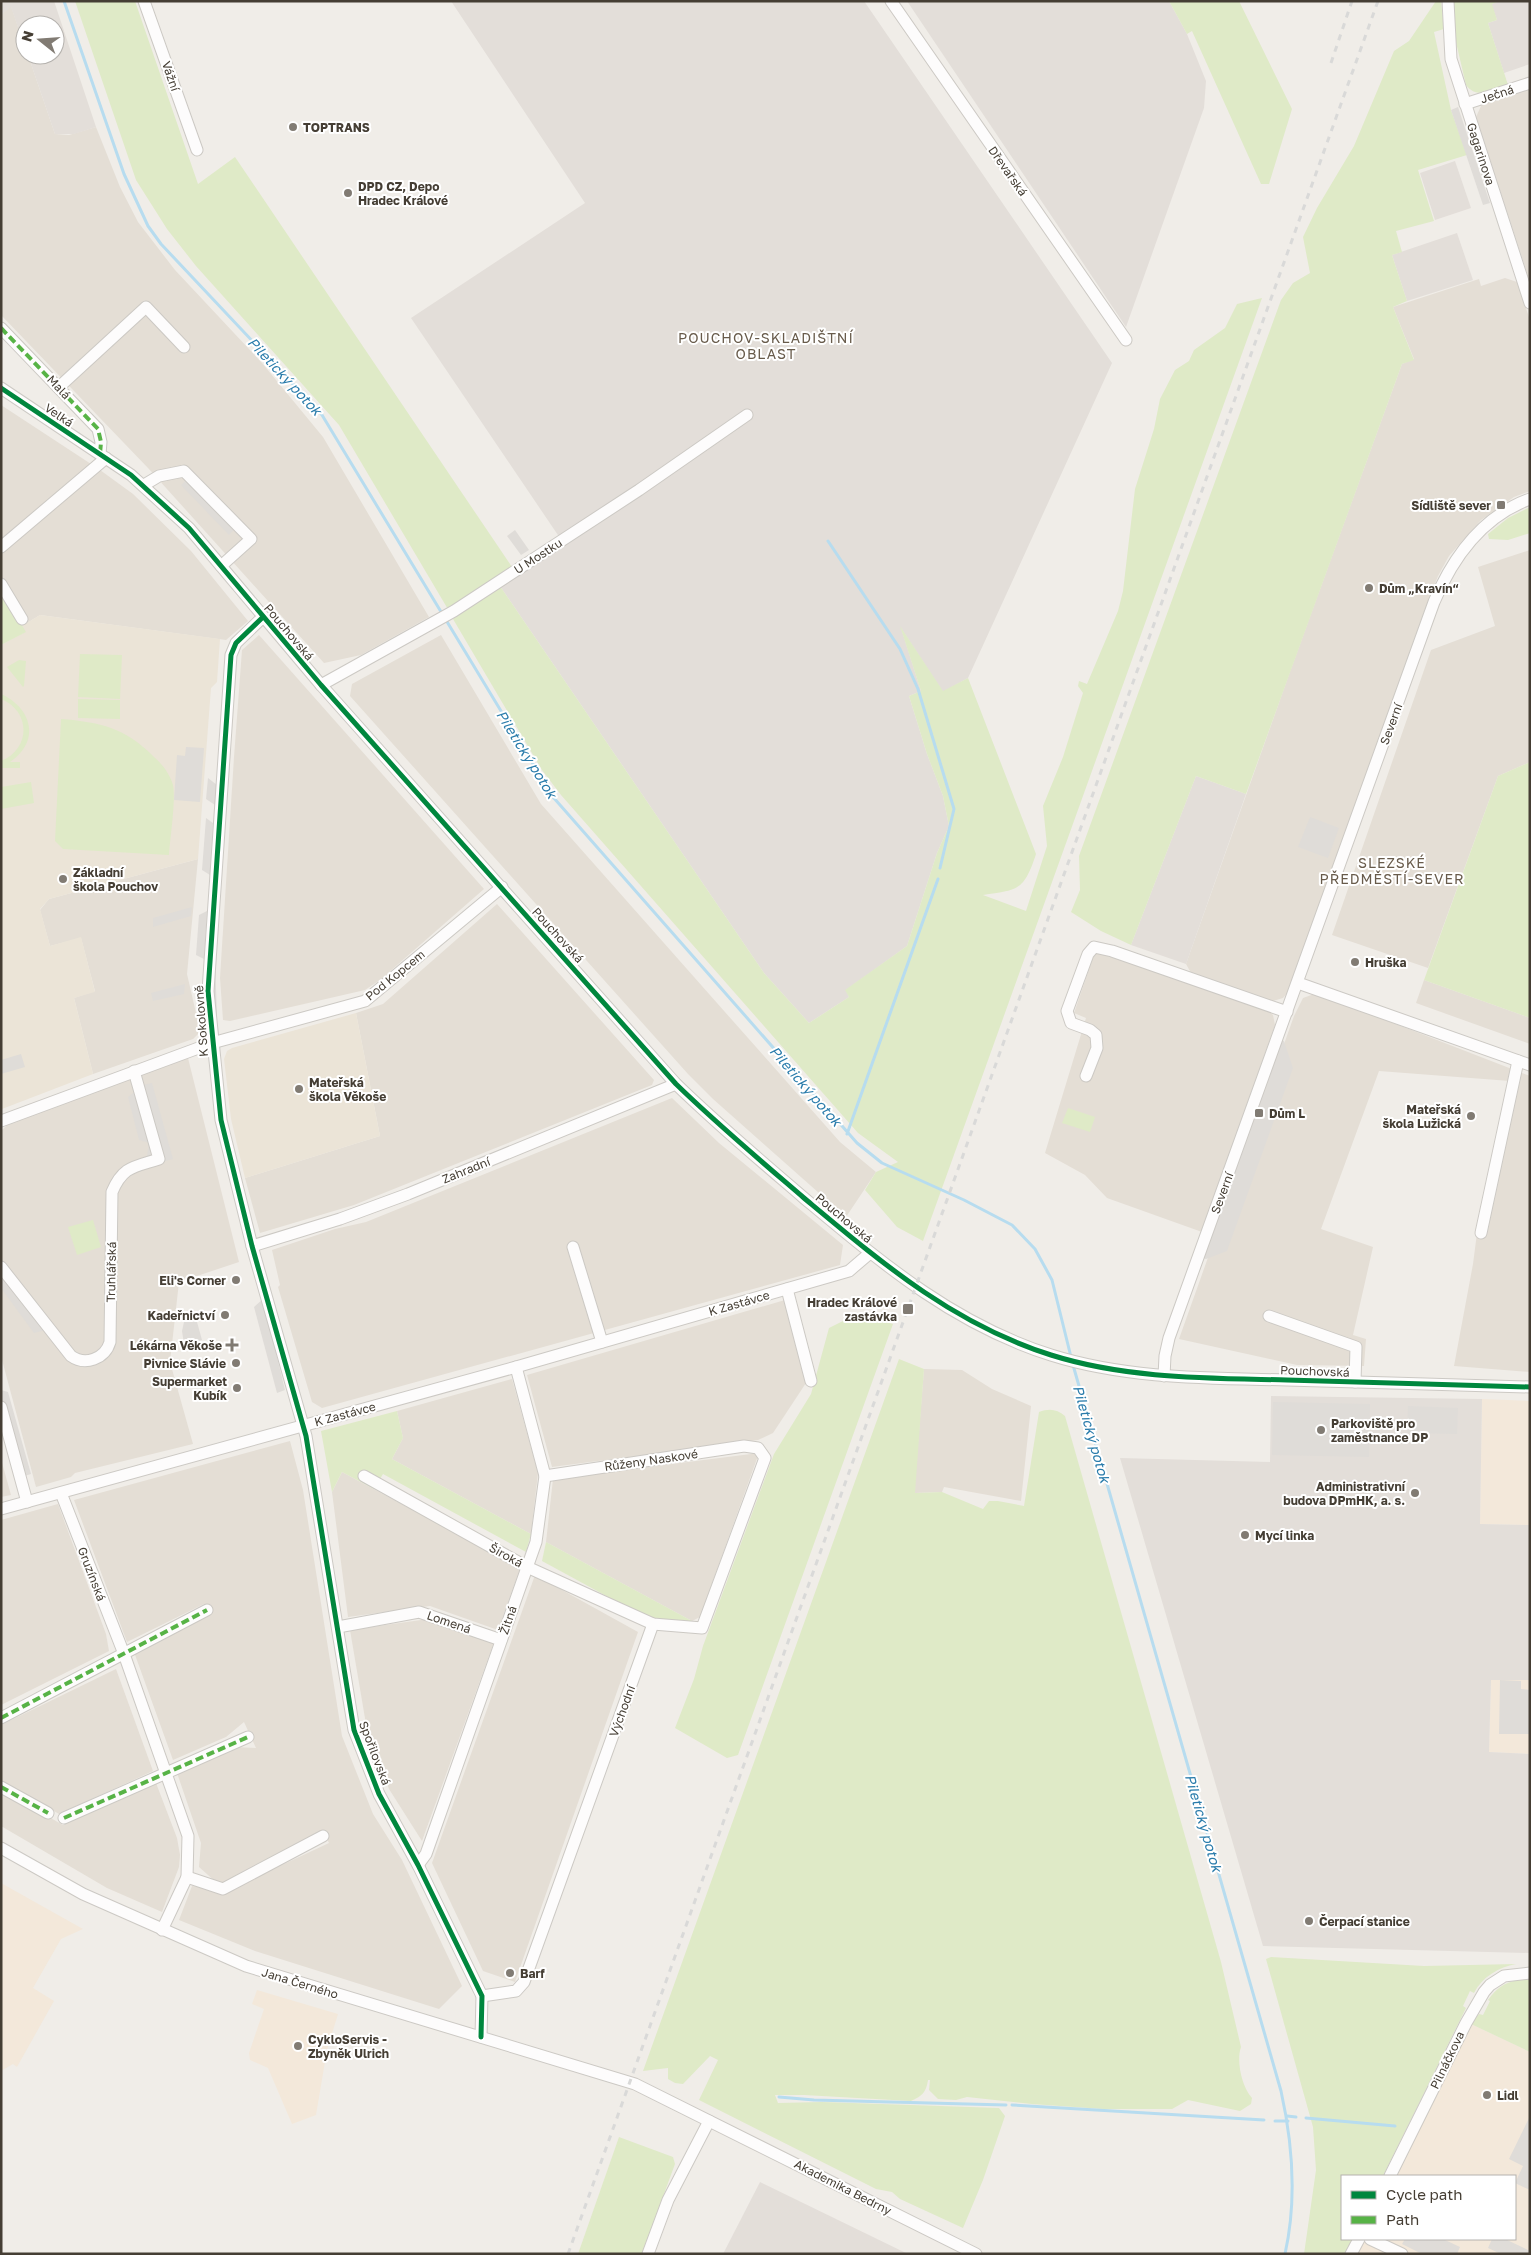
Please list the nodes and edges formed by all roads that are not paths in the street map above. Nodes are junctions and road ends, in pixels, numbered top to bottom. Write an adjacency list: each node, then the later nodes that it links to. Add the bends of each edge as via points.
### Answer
1 (144, 1): 6 (street, Vážní)
2 (891, 1): 9 (street, Dřevařská)
3 (1448, 1): 5 (street, Gagarinova, via 1451,59)
4 (1530, 83): 5 (street, Ječná)
5 (1465, 104): 7 (street, Gagarinova)
6 (197, 150)
7 (1530, 304)
8 (1, 328): 11 (street, Malá)
9 (1126, 340)
10 (184, 347): 11 (street, via 146,307)
11 (59, 387): 14 (street, Malá, via 98,429)
12 (1, 388): 14 (street, Velká)
13 (746, 415): 22 (street, U Mostku, via 627,498 454,611)
14 (103, 456): 15 (street, Pouchovská); 17 (street)
15 (144, 485): 18 (street, Pouchovská, via 189,528); 18 (street, via 159,476 184,470 251,539)
16 (1530, 499): 24 (street, Severní, via 1489,522 1462,550 1441,585)
17 (1, 547)
18 (221, 566): 20 (street, Pouchovská)
19 (1, 584): 21 (street)
20 (263, 617): 22 (street, Pouchovská); 26 (street, K Sokolovně, via 236,643 231,655 208,991)
21 (22, 619)
22 (321, 685): 23 (street, Pouchovská)
23 (502, 887): 26 (street, Pod Kopcem, via 365,1001); 31 (street, Pouchovská)
24 (1298, 982): 25 (street, Severní); 27 (street)
25 (1287, 1012): 30 (street, via 1094,947 1088,954 1067,1011 1071,1023 1090,1030 1096,1036 1097,1048); 42 (street, Severní, via 1169,1338)
26 (212, 1043): 29 (street); 34 (street, K Sokolovně, via 221,1120)
27 (1518, 1061): 28 (street); 33 (street)
28 (1530, 1065)
29 (134, 1072): 32 (street); 37 (street, Truhlářská, via 159,1159 119,1176 112,1192 109,1347 99,1358 78,1361 71,1356)
30 (1086, 1076)
31 (676, 1084): 34 (street, Zahradní, via 408,1194); 36 (street, Pouchovská, via 712,1119)
32 (1, 1121)
33 (1481, 1233)
34 (252, 1246): 47 (street, K Sokolovně)
35 (573, 1247): 40 (street)
36 (870, 1253): 38 (street, K Zastávce, via 849,1271); 42 (street, Pouchovská, via 956,1314 993,1333 1052,1355 1097,1366)
37 (1, 1267)
38 (787, 1289): 40 (street, K Zastávce); 43 (street)
39 (1269, 1316): 44 (street, Pouchovská, via 1356,1347)
40 (602, 1342): 41 (street, K Zastávce)
41 (516, 1367): 47 (street, K Zastávce); 49 (street, Žitná)
42 (1164, 1376): 44 (street, Pouchovská)
43 (810, 1382)
44 (1355, 1382): 45 (street, Pouchovská)
45 (1530, 1387)
46 (1, 1408): 51 (street)
47 (303, 1426): 50 (street, K Zastávce); 56 (street, Spořilovská)
48 (364, 1476): 53 (street, Široká)
49 (545, 1476): 53 (street, Žitná, via 536,1542); 55 (street, Růženy Naskové, via 744,1446 758,1448 765,1458 702,1628)
50 (61, 1493): 51 (street, K Zastávce); 58 (street, Gruzínská)
51 (27, 1502): 52 (street, K Zastávce)
52 (1, 1509)
53 (527, 1566): 55 (street, Široká); 57 (street, Žitná)
54 (207, 1610): 58 (street)
55 (653, 1624): 71 (street, Východní, via 524,1982 516,1991)
56 (338, 1627): 57 (street, Lomená, via 419,1612); 67 (street, Spořilovská, via 349,1707 359,1746 379,1794)
57 (501, 1640): 67 (street, Žitná, via 426,1854)
58 (124, 1654): 59 (street); 61 (street, Gruzínská)
59 (1, 1718)
60 (248, 1737): 61 (street)
61 (165, 1773): 64 (street); 68 (street, Gruzínská, via 188,1836)
62 (1, 1787): 63 (street)
63 (48, 1813)
64 (64, 1818)
65 (323, 1836): 68 (street, via 223,1889)
66 (1, 1848): 69 (street, Jana Černého, via 83,1894)
67 (418, 1865): 71 (street, Spořilovská)
68 (187, 1877): 69 (street, Gruzínská)
69 (162, 1930): 72 (street, Jana Černého, via 246,1966)
70 (1530, 1973): 75 (street, Pilnáčkova, via 1504,1976 1484,1992)
71 (482, 1996): 72 (street, Spořilovská)
72 (480, 2037): 73 (street, Jana Černého)
73 (635, 2084): 74 (street, Akademika Bedrny)
74 (710, 2121): 78 (street, via 668,2200); 79 (street, Akademika Bedrny)
75 (1390, 2175)
76 (1358, 2240): 80 (street)
77 (1372, 2240): 81 (street)
78 (648, 2254)
79 (976, 2254)
80 (1351, 2254)
81 (1402, 2254)

